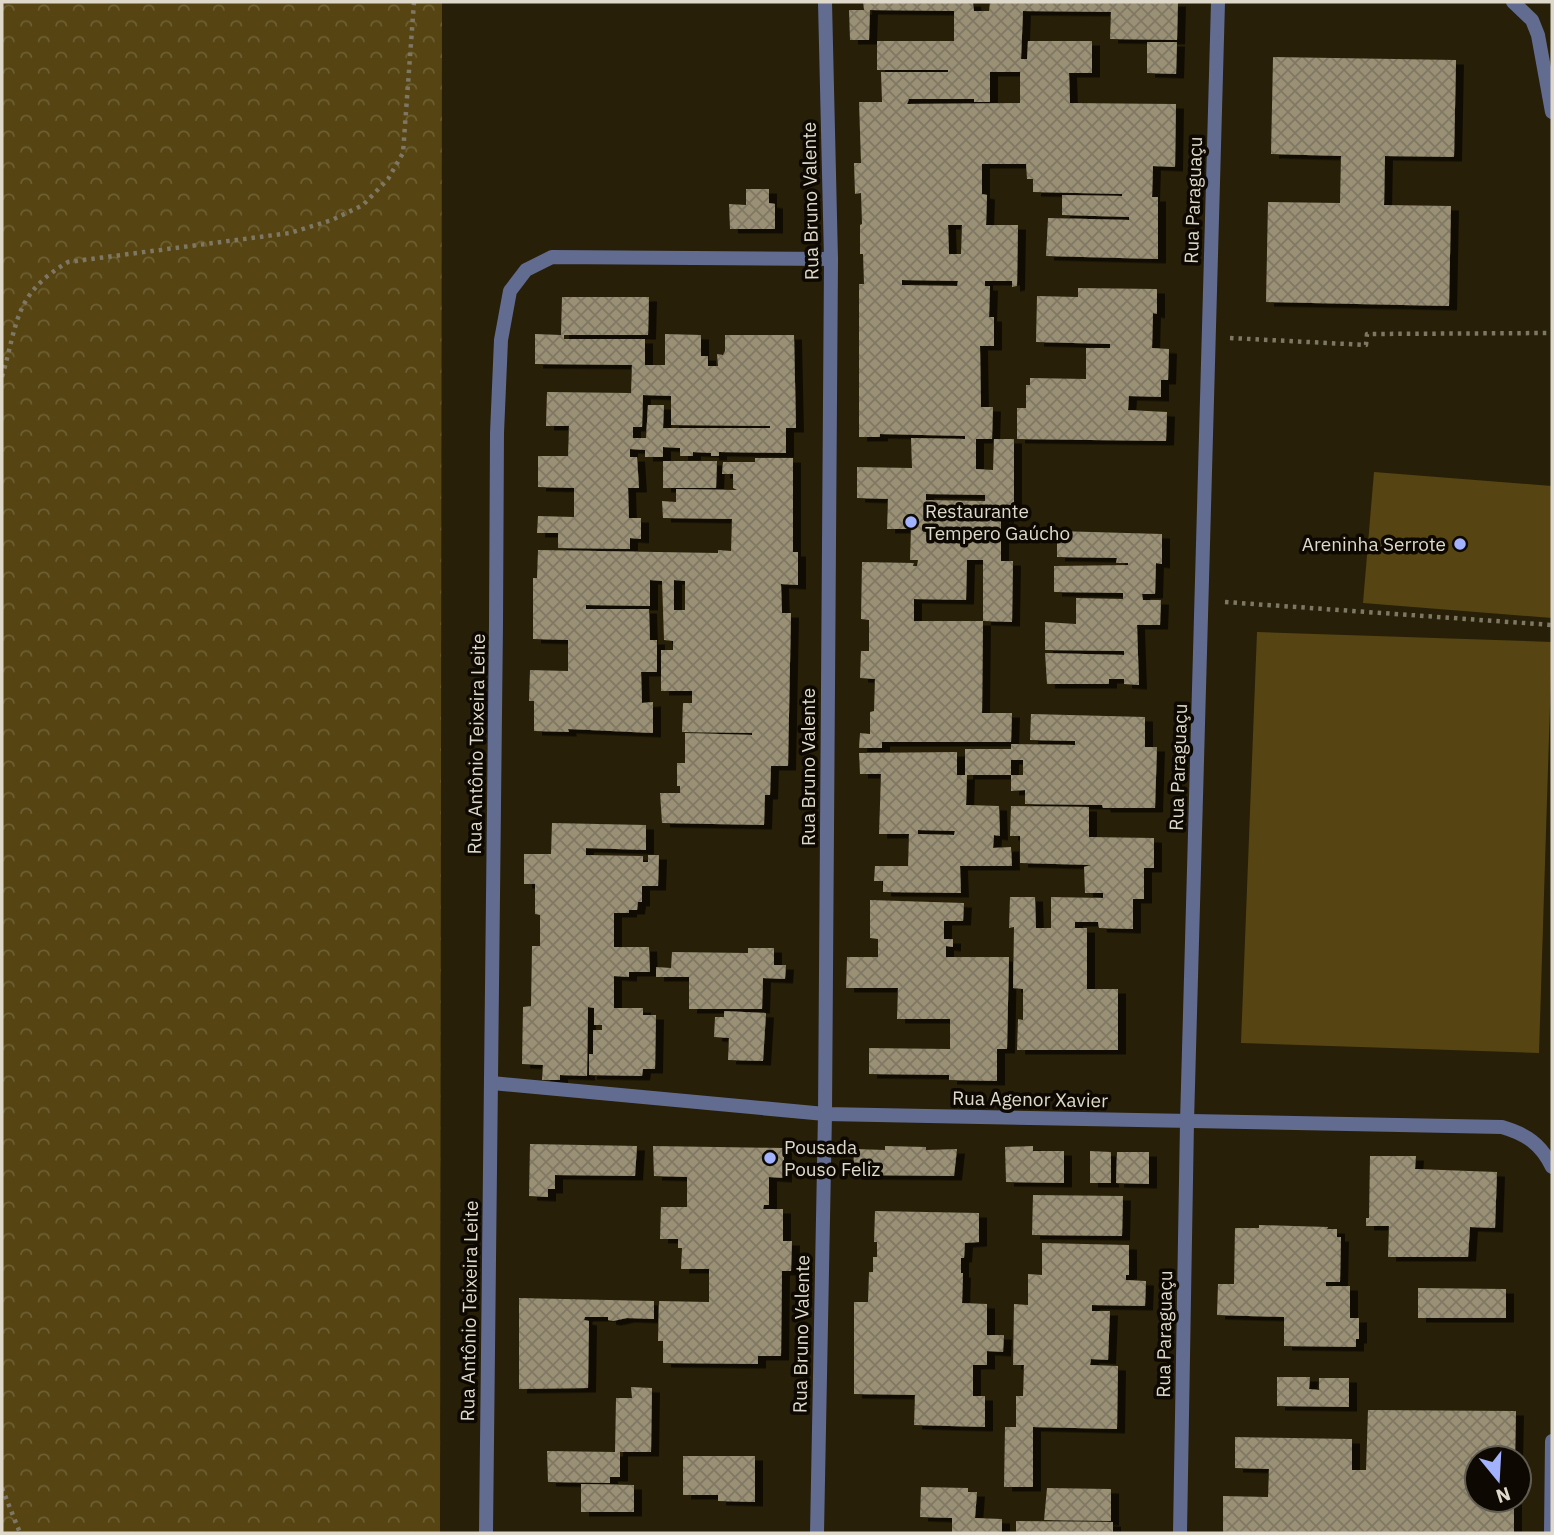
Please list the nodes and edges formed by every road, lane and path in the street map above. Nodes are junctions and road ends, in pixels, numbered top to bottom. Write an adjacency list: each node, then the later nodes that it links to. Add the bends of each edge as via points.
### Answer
1 (414, 2): 9 (path, via 403,153 388,179 363,205 289,233 68,262 33,289 19,312)
2 (825, 2): 6 (street, Rua Bruno Valente)
3 (1219, 2): 8 (street, Rua Paraguaçu)
4 (1513, 2): 5 (street, via 1532,20 1538,36)
5 (1552, 112)
6 (831, 259): 12 (street, Rua Antônio Teixeira Leite, via 552,257 526,271 510,291 496,433); 13 (street, Rua Bruno Valente)
7 (1552, 333): 8 (path, via 1367,334 1366,345)
8 (1208, 336): 10 (street, Rua Paraguaçu)
9 (2, 377)
10 (1201, 600): 11 (path); 14 (street, Rua Paraguaçu)
11 (1552, 625)
12 (492, 1083): 13 (street, Rua Agenor Xavier); 19 (street, Rua Antônio Teixeira Leite)
13 (825, 1114): 14 (street, Rua Agenor Xavier); 20 (street, Rua Bruno Valente)
14 (1187, 1122): 15 (street, Rua Agenor Xavier, via 1502,1127 1536,1142); 21 (street, Rua Paraguaçu)
15 (1552, 1167)
16 (1552, 1441): 22 (street)
17 (2, 1489): 18 (path)
18 (20, 1533)
19 (486, 1533)
20 (817, 1533)
21 (1180, 1533)
22 (1551, 1533)

